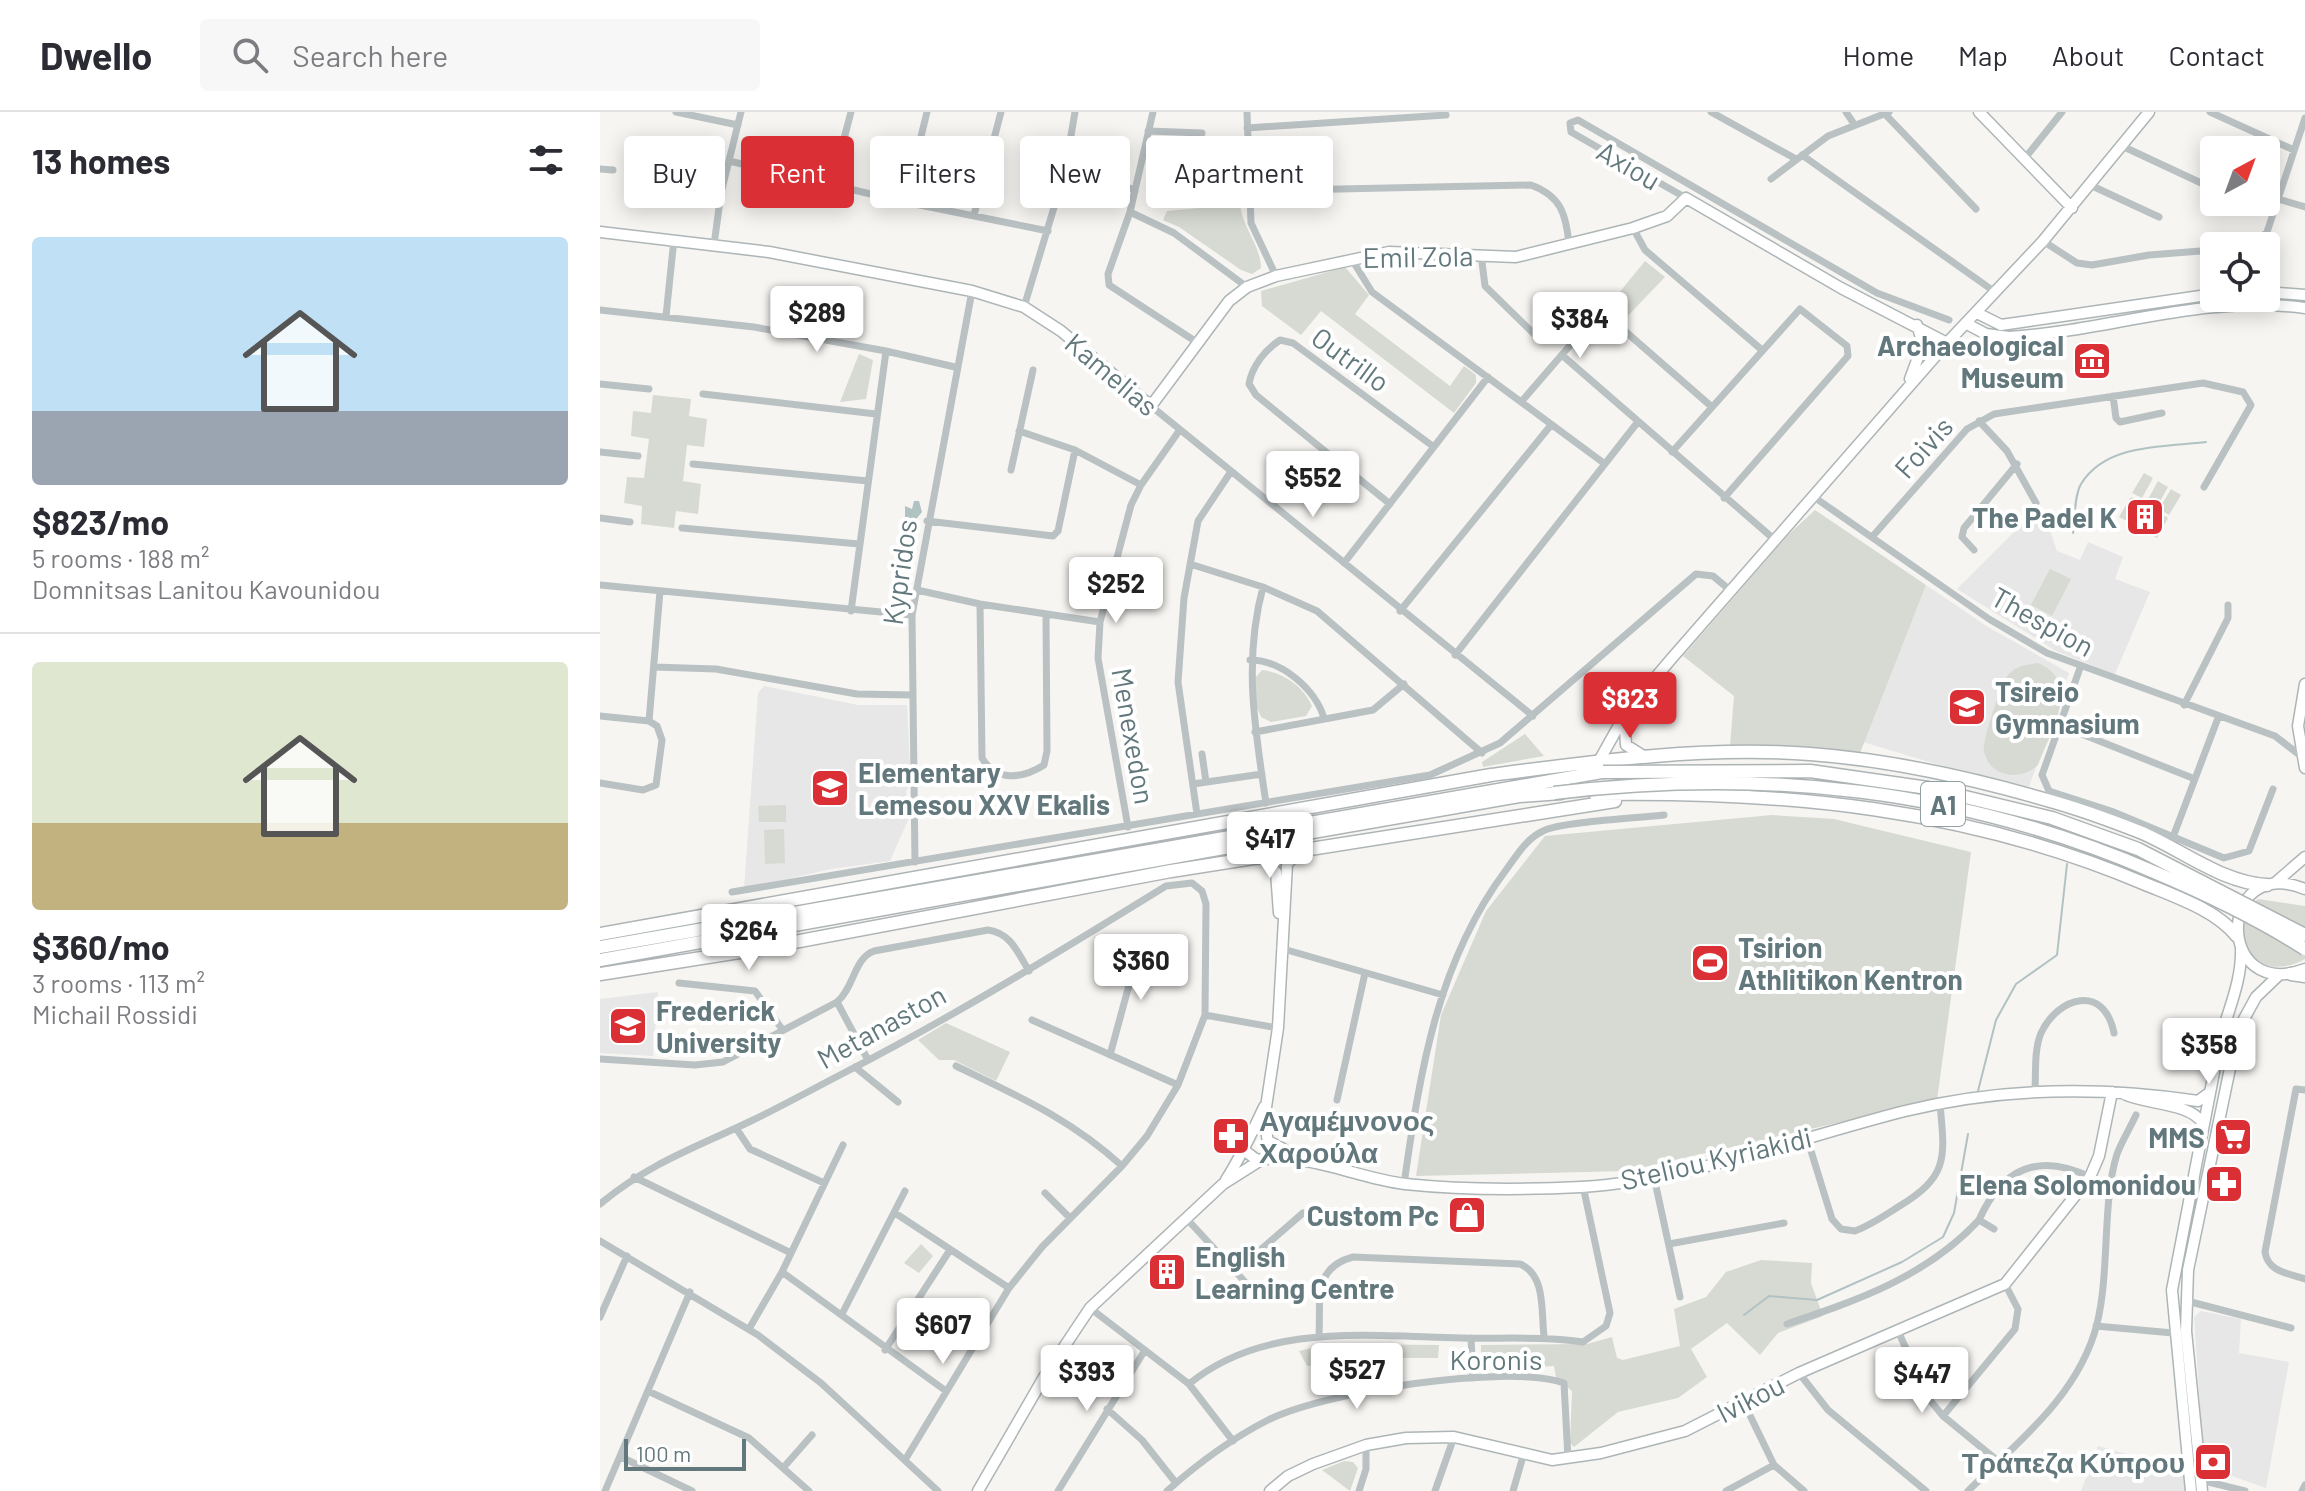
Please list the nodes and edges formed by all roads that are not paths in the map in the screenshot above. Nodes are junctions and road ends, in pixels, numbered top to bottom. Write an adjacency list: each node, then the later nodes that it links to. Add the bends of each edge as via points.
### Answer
1 (676, 112): 20 (street)
2 (741, 112): 20 (street)
3 (851, 112): 24 (street)
4 (927, 112): 25 (street)
5 (1001, 112): 53 (street)
6 (1075, 112): 26 (street)
7 (1153, 112): 22 (street)
8 (1247, 112): 21 (street)
9 (1711, 112): 30 (street)
10 (1846, 112): 19 (street)
11 (1979, 112): 31 (street)
12 (2062, 112): 31 (street)
13 (2149, 112): 28 (street)
14 (2210, 112): 17 (street)
15 (1887, 113): 19 (street); 51 (street)
16 (1446, 115): 21 (street)
17 (2225, 115): 29 (street)
18 (2305, 118): 29 (street)
19 (1854, 124): 30 (street)
20 (738, 125): 32 (street)
21 (1247, 128): 27 (street)
22 (1148, 131): 23 (street); 40 (street)
23 (1202, 133)
24 (845, 136)
25 (921, 136)
26 (1071, 136)
27 (1247, 136)
28 (2122, 146): 38 (street); 39 (street)
29 (2294, 150): 42 (street)
30 (1799, 157): 37 (street); 70 (street)
31 (2025, 158): 50 (street)
32 (729, 161): 33 (street); 36 (street)
33 (741, 164)
34 (600, 169): 35 (street)
35 (613, 170)
36 (725, 177)
37 (1771, 179)
38 (2200, 182)
39 (2090, 185): 50 (street); 54 (street)
40 (1132, 189): 52 (street)
41 (1333, 189): 60 (street, via 1531,185 1549,192 1565,212)
42 (2280, 193)
43 (1686, 198): 55 (street, Emil Zola, via 1667,216); 62 (street, Axiou, via 1571,132 1570,123 1578,120); 66 (street, Axiou)
44 (2280, 200): 45 (street)
45 (2305, 207)
46 (719, 208): 61 (street)
47 (937, 208): 53 (street)
48 (1055, 208): 56 (street)
49 (1250, 208): 67 (street, via 1251,223)
50 (2072, 208): 59 (street)
51 (1976, 209)
52 (1130, 212): 68 (street, via 1174,233); 85 (street, via 1108,274 1109,285)
53 (974, 215): 56 (street)
54 (2159, 217)
55 (1633, 228): 60 (street, Emil Zola); 87 (street, via 1645,250)
56 (1048, 231): 75 (street)
57 (600, 232): 58 (street, Kamelias)
58 (674, 239): 61 (street, Kamelias); 80 (street)
59 (2043, 241): 63 (street, via 2077,263 2092,265); 70 (street)
60 (1569, 244): 64 (street, Emil Zola, via 1516,257)
61 (714, 245): 69 (street, Kamelias)
62 (1802, 249): 66 (street); 81 (street, Axiou, via 1877,293)
63 (2200, 251)
64 (1481, 254): 65 (street, Emil Zola, via 1389,252); 84 (street, via 1485,286)
65 (1351, 258): 67 (street, Emil Zola); 92 (street, via 1372,292)
66 (1795, 261): 83 (street, Axiou)
67 (1276, 276): 68 (street, Emil Zola)
68 (1247, 287): 85 (street, Emil Zola, via 1229,301)
69 (972, 291): 75 (street, Kamelias); 90 (street, Kypridos)
70 (1995, 292): 79 (street)
71 (2280, 293): 72 (street)
72 (2305, 295)
73 (2200, 296): 79 (street, via 2001,325)
74 (1611, 298): 78 (street)
75 (1024, 307): 99 (street, Kamelias)
76 (2305, 308): 82 (street, via 2199,306 2009,337)
77 (600, 310): 80 (street)
78 (1603, 312): 89 (street); 100 (street)
79 (1977, 313): 82 (street)
80 (666, 316): 88 (street)
81 (1949, 320)
82 (1967, 324): 86 (street)
83 (1917, 325): 86 (street, Axiou); 95 (street, via 1922,351)
84 (1533, 333)
85 (1198, 343): 99 (street, Emil Zola)
86 (1947, 343): 95 (street)
87 (1762, 350): 100 (street); 122 (street, via 1800,309 1850,351)
88 (886, 351): 90 (street); 102 (street)
89 (1563, 356): 98 (street); 104 (street)
90 (955, 367): 126 (street, Kypridos)
91 (1033, 370): 106 (street)
92 (1488, 377): 98 (street); 108 (street)
93 (600, 384): 94 (street)
94 (649, 389)
95 (1904, 392): 121 (street)
96 (703, 394): 102 (street)
97 (2113, 396): 101 (street, via 2120,422); 103 (street, Foivis, via 1994,414); 120 (street, Foivis, via 2203,383 2243,392 2251,405)
98 (1522, 401): 105 (street)
99 (1151, 406): 107 (street, Kamelias)
100 (1712, 407): 111 (street)
101 (2162, 413)
102 (876, 414): 118 (street)
103 (1979, 421): 115 (street); 129 (street, Foivis)
104 (1637, 423): 111 (street); 114 (street)
105 (1551, 425): 114 (street); 143 (street)
106 (1019, 431): 109 (street); 116 (street)
107 (1179, 431): 117 (street, Kamelias); 119 (street, Menexedon)
108 (1434, 447): 124 (street); 124 (street, Outrillo, via 1293,343 1280,340 1268,348 1250,373 1256,395)
109 (1075, 450): 119 (street); 126 (street, via 1053,536)
110 (600, 452): 112 (street)
111 (1672, 452): 122 (street)
112 (638, 456)
113 (693, 464): 118 (street)
114 (1605, 464): 147 (street)
115 (2017, 464): 123 (street); 132 (street, via 1964,528 1962,537)
116 (1011, 470)
117 (1230, 473): 133 (street, Kamelias); 134 (street, via 1198,521)
118 (868, 481): 131 (street)
119 (1141, 485): 146 (street, Menexedon)
120 (2204, 487)
121 (1814, 497): 129 (street, Thespion); 130 (street)
122 (1724, 498): 130 (street)
123 (2036, 503)
124 (1390, 504): 133 (street)
125 (600, 518): 127 (street)
126 (927, 521): 137 (street, Kypridos)
127 (630, 522)
128 (682, 528): 131 (street)
129 (1872, 537): 150 (street, Thespion, via 1989,619)
130 (1775, 540): 139 (street)
131 (859, 544): 142 (street)
132 (1974, 550)
133 (1344, 563): 143 (street, Kamelias)
134 (1190, 564): 136 (street); 176 (street, via 1178,682)
135 (600, 585): 138 (street)
136 (1263, 587): 148 (street); 151 (street, via 1317,611)
137 (917, 590): 140 (street); 144 (street, Kypridos)
138 (660, 591): 142 (street); 149 (street)
139 (1731, 591): 154 (street); 157 (street, via 1713,576 1696,574)
140 (980, 604): 145 (street); 145 (street, via 982,758 999,776 1031,773 1044,765)
141 (2228, 605): 155 (street, via 2228,618)
142 (851, 611): 144 (street)
143 (1400, 611): 147 (street, Kamelias)
144 (912, 615): 153 (street, Kypridos)
145 (1046, 615): 146 (street)
146 (1100, 622): 183 (street, Menexedon, via 1098,658)
147 (1455, 655): 157 (street, Kamelias)
148 (1250, 660): 158 (street, via 1275,664 1312,694); 163 (street)
149 (654, 667): 153 (street, via 716,669 857,694); 160 (street)
150 (2080, 668): 155 (street, Thespion); 161 (street)
151 (1404, 684): 158 (street, via 1373,710); 166 (street)
152 (2305, 684): 162 (street)
153 (913, 695): 188 (street, Kypridos)
154 (1638, 700): 169 (street, via 1625,729 1626,745); 170 (street, via 1627,711)
155 (2184, 705): 159 (street, Thespion)
156 (600, 716): 160 (street)
157 (1533, 716): 166 (street)
158 (1324, 718): 163 (street)
159 (2218, 718): 164 (street, Thespion); 173 (street)
160 (649, 721): 175 (street, via 662,740 656,785 643,790)
161 (2059, 725): 173 (street); 184 (street, via 2042,775 2049,791)
162 (2298, 726): 164 (street); 168 (street)
163 (1255, 732): 172 (street)
164 (2275, 736): 168 (street, Thespion)
165 (1755, 752): 169 (highway); 170 (highway); 189 (highway, via 1903,767 2054,802 2140,832 2238,879)
166 (1482, 753): 180 (street, via 1430,775)
167 (1202, 754): 174 (street)
168 (2301, 756): 171 (street)
169 (1645, 757): 170 (highway)
170 (1601, 767): 190 (highway, A1); 193 (highway, via 1491,775); 197 (highway, A1, bridge, via 1810,771 1928,788 2052,818 2138,849)
171 (2305, 768)
172 (1262, 774): 174 (street); 180 (street)
173 (2195, 779): 184 (street)
174 (1206, 782): 176 (street)
175 (600, 783)
176 (1193, 784): 181 (street)
177 (2273, 789): 184 (street, via 2255,841 2237,857 2224,858)
178 (1554, 793): 179 (highway); 194 (highway, A1); 202 (highway, A1, bridge, via 1714,781 1808,784 1927,800 2050,831 2133,863 2217,898)
179 (1710, 796): 185 (highway, via 1605,801); 198 (highway, via 1807,799 1910,813 2044,845 2187,902 2216,918)
180 (1266, 803): 181 (street)
181 (1197, 814): 183 (street)
182 (1664, 815): 212 (street, via 1550,828 1524,845 1483,901)
183 (1128, 827): 188 (street)
184 (2173, 837)
185 (1301, 849): 186 (highway); 196 (street, via 1287,864)
186 (1263, 857): 196 (street, via 1276,872); 203 (highway)
187 (2305, 857): 189 (street)
188 (915, 862): 192 (street)
189 (2271, 884): 191 (street); 198 (street, via 2245,901 2236,924)
190 (925, 889): 193 (highway); 199 (highway)
191 (2305, 889)
192 (732, 892)
193 (780, 900): 195 (highway)
194 (901, 908): 203 (highway); 204 (highway)
195 (600, 934)
196 (1281, 935): 201 (street)
197 (2305, 935)
198 (2239, 943): 209 (street, via 2257,967); 228 (street, via 2242,972 2229,1003)
199 (600, 947)
200 (1131, 948): 219 (street, via 1135,963)
201 (1280, 948): 207 (street); 216 (street)
202 (2305, 949)
203 (752, 950): 208 (highway)
204 (600, 960)
205 (2305, 969): 209 (street)
206 (1029, 971): 213 (street, via 1011,941 988,930 867,953 851,987); 214 (street, Metanaston, via 1166,886 1192,883 1206,904); 221 (street, Metanaston)
207 (1365, 973): 212 (street); 230 (street)
208 (600, 974)
209 (2285, 974): 210 (highway); 274 (street, via 2256,997 2238,1030 2194,1226)
210 (2305, 976)
211 (679, 983): 217 (street, via 755,991)
212 (1443, 995): 249 (street, via 1424,1054)
213 (837, 1002): 217 (street); 221 (street)
214 (1205, 1015): 216 (street); 224 (street)
215 (1032, 1020): 219 (street)
216 (1278, 1028): 229 (street)
217 (782, 1029): 220 (street, via 723,1062)
218 (2114, 1033): 225 (street, via 2110,1013 2102,1005 2076,1002 2055,1014 2038,1042)
219 (1110, 1055): 224 (street)
220 (600, 1059)
221 (868, 1060): 223 (street, Metanaston)
222 (956, 1066): 243 (street, via 1055,1113)
223 (855, 1067): 231 (street); 235 (street, Metanaston)
224 (1178, 1085): 243 (street)
225 (2035, 1089): 227 (street, Steliou Kyriakidi); 232 (street, Steliou Kyriakidi)
226 (2305, 1090): 268 (street, via 2296,1089 2265,1252 2273,1268)
227 (2117, 1093): 228 (street, Steliou Kyriakidi, via 2198,1101); 234 (street, Steliou Kyriakidi, via 2192,1112); 246 (street, Ivikou)
228 (2209, 1093): 234 (street)
229 (1268, 1098): 236 (street); 238 (street)
230 (1337, 1100)
231 (898, 1102)
232 (1940, 1104): 237 (street, Steliou Kyriakidi); 237 (street, via 1945,1150 1941,1170 1927,1189 1855,1231 1841,1229 1832,1219)
233 (2136, 1115): 279 (street, via 2114,1170)
234 (2203, 1123): 283 (street, via 2172,1290)
235 (736, 1128): 244 (street, Metanaston); 247 (street, via 750,1149)
236 (1250, 1136): 238 (street, via 1258,1133); 240 (street)
237 (1807, 1138): 245 (street, Steliou Kyriakidi)
238 (1269, 1139): 241 (street, via 1271,1150); 242 (street, Steliou Kyriakidi)
239 (843, 1145): 247 (street)
240 (1245, 1151): 241 (street); 248 (street)
241 (1262, 1159): 242 (street, Steliou Kyriakidi); 248 (street)
242 (1307, 1161): 249 (street, Steliou Kyriakidi)
243 (1122, 1166): 256 (street)
244 (634, 1177): 253 (street, Metanaston); 264 (street)
245 (1654, 1177): 250 (street, Steliou Kyriakidi); 262 (street)
246 (2090, 1177): 258 (street, via 2060,1164 2025,1169 1992,1195); 270 (street, Ivikou)
247 (824, 1183): 264 (street)
248 (1223, 1184): 257 (street)
249 (1404, 1184): 250 (street, Steliou Kyriakidi)
250 (1583, 1186): 285 (street, via 1610,1313 1606,1326 1583,1342)
251 (905, 1191): 254 (street)
252 (1045, 1193): 256 (street)
253 (600, 1204)
254 (895, 1213): 263 (street); 276 (street)
255 (1303, 1213): 266 (street)
256 (1070, 1218): 271 (street)
257 (1186, 1218): 266 (street); 275 (street)
258 (1979, 1220): 260 (street); 278 (street, via 1907,1278)
259 (1784, 1223): 262 (street)
260 (1994, 1229)
261 (600, 1241): 265 (street)
262 (1669, 1244): 273 (street)
263 (950, 1250): 271 (street); 287 (street)
264 (789, 1252): 267 (street)
265 (627, 1256): 272 (street); 277 (street)
266 (1236, 1271): 269 (street)
267 (782, 1272): 276 (street); 281 (street)
268 (2305, 1279)
269 (1246, 1283)
270 (2005, 1284): 282 (street, Ivikou); 296 (street, via 2018,1309 2015,1329)
271 (1009, 1288): 292 (street)
272 (690, 1292): 281 (street); 293 (street)
273 (1680, 1297)
274 (2187, 1301): 280 (street); 310 (street)
275 (1090, 1308): 288 (street); 315 (street)
276 (842, 1314): 287 (street)
277 (600, 1317)
278 (1787, 1324)
279 (2096, 1326): 283 (street); 305 (street, via 2080,1367 2057,1403)
280 (2291, 1328)
281 (749, 1329): 304 (street, via 821,1383)
282 (1898, 1331): 289 (street, Ivikou); 296 (street, via 1918,1378)
283 (2173, 1333): 310 (street)
284 (1319, 1335): 285 (street, via 1321,1284 1327,1270 1353,1257 1520,1264 1532,1269 1538,1281); 286 (street); 291 (street, via 1231,1356)
285 (1544, 1336): 286 (street)
286 (1471, 1338): 290 (street)
287 (885, 1350): 292 (street)
288 (1145, 1350): 291 (street); 295 (street)
289 (1799, 1373): 294 (street, Ivikou); 324 (street, via 1828,1410)
290 (1473, 1378): 299 (street, Koronis, via 1406,1384 1296,1410); 303 (street, Koronis, via 1564,1383)
291 (1189, 1384): 299 (street)
292 (946, 1391): 304 (street)
293 (650, 1392): 302 (street); 307 (street, via 725,1424)
294 (1743, 1401): 303 (street, Ivikou, via 1685,1431); 306 (street)
295 (1107, 1409): 308 (street, via 1142,1440); 316 (street)
296 (1943, 1416): 305 (street)
297 (812, 1435): 307 (street)
298 (1454, 1437): 300 (street, Ivikou); 301 (street, Ivikou); 320 (street)
299 (1233, 1441): 308 (street, Koronis)
300 (1366, 1445): 318 (street, Ivikou, via 1313,1464); 319 (street)
301 (1524, 1453): 303 (street, Ivikou); 321 (street)
302 (621, 1457): 311 (street); 312 (street)
303 (1568, 1459)
304 (905, 1460): 314 (street)
305 (1998, 1461): 325 (street)
306 (1774, 1465): 322 (street); 323 (street)
307 (783, 1468): 313 (street)
308 (1176, 1483): 317 (street, Koronis)
309 (2305, 1485): 327 (street)
310 (2196, 1486): 326 (street)
311 (605, 1491)
312 (692, 1491)
313 (809, 1491)
314 (938, 1491)
315 (978, 1491)
316 (1058, 1491)
317 (1167, 1491)
318 (1270, 1491)
319 (1359, 1491)
320 (1435, 1491)
321 (1513, 1491)
322 (1726, 1491)
323 (1804, 1491)
324 (1926, 1491)
325 (1968, 1491)
326 (2245, 1491)
327 (2302, 1491)

